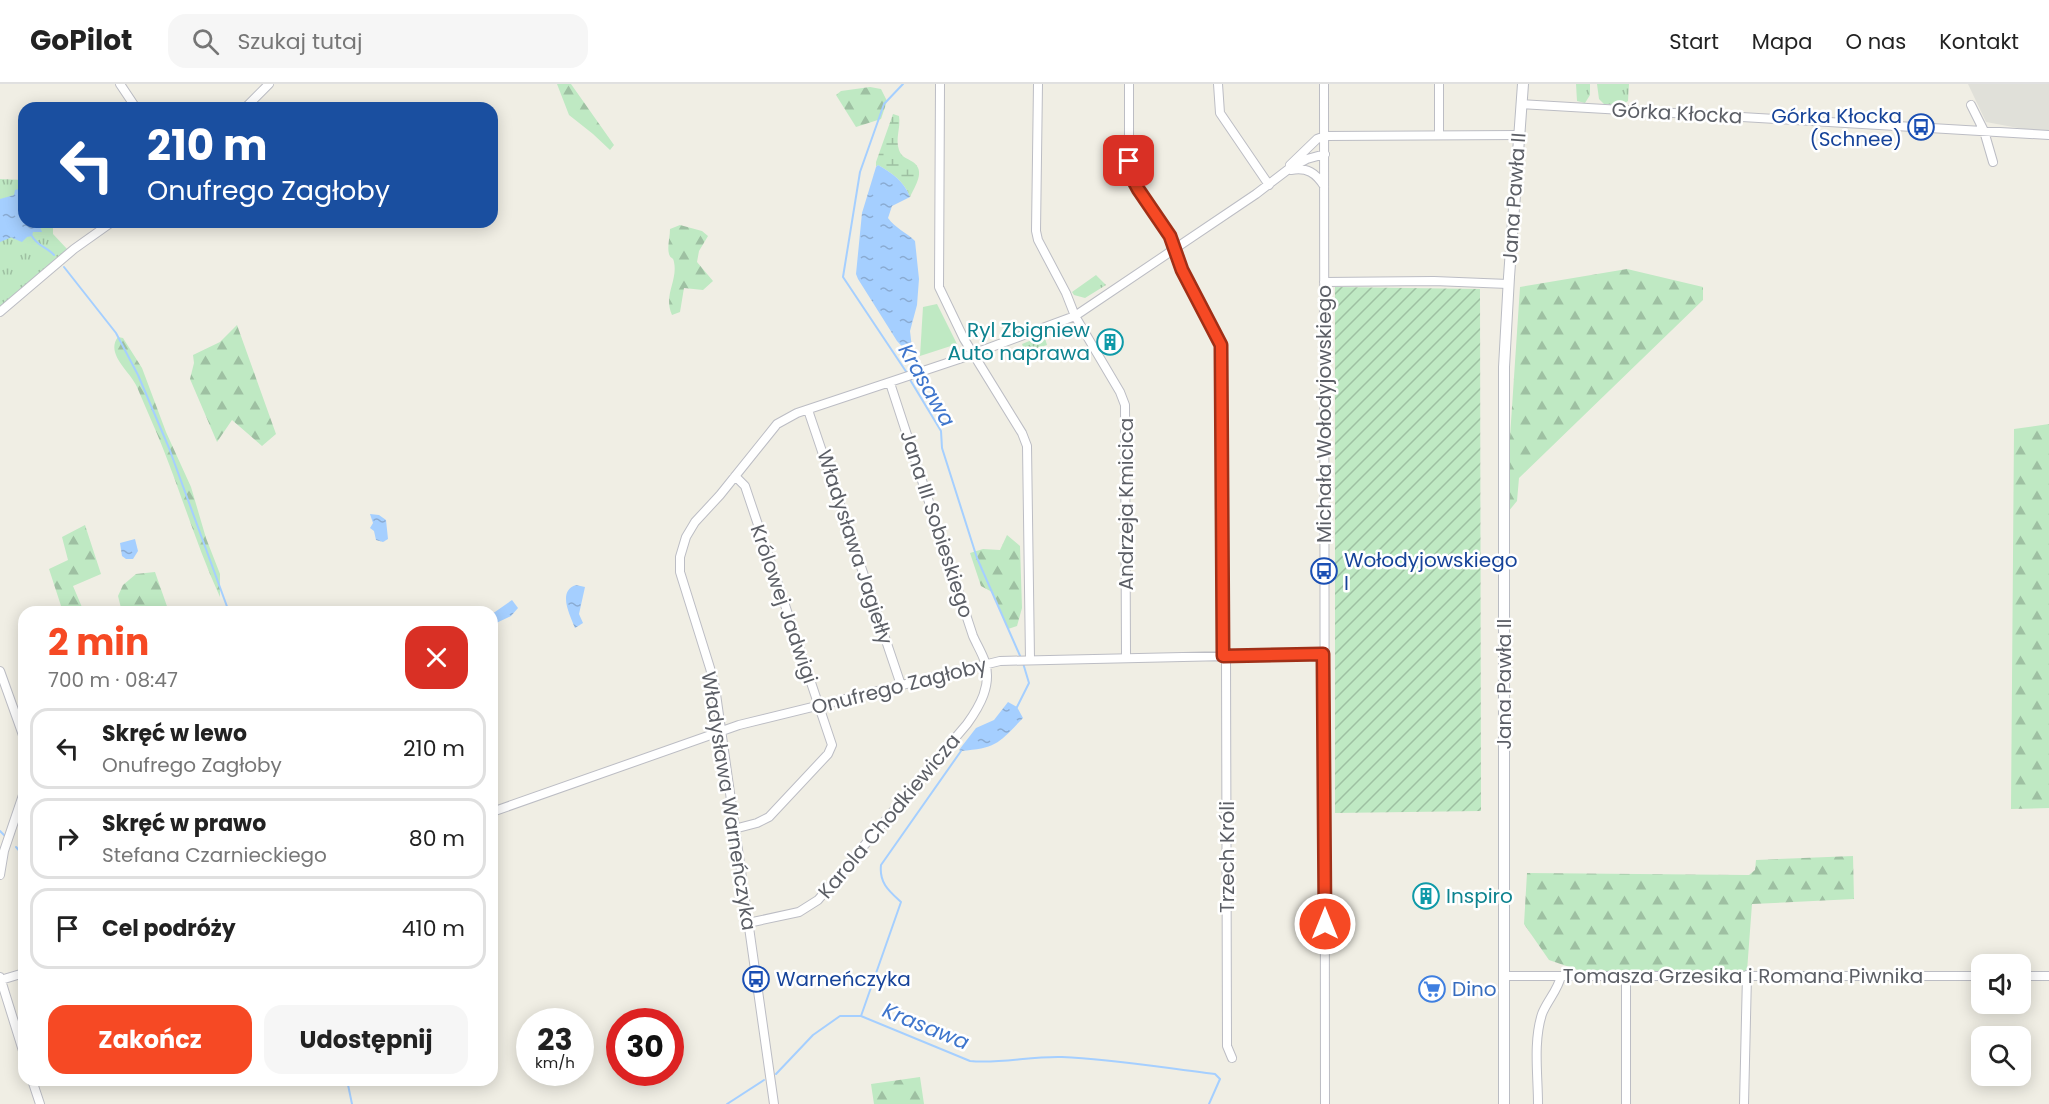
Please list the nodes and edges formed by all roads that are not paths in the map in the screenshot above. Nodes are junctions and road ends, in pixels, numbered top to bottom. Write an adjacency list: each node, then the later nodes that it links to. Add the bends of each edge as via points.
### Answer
1 (120, 84): 10 (street)
2 (269, 84): 11 (street)
3 (940, 84): 30 (street, via 939,286)
4 (1038, 84): 29 (street, Andrzeja Kmicica, via 1036,231)
5 (1129, 84): 25 (street, Trzech Króli, via 1131,176)
6 (1218, 84): 22 (street, via 1218,106 1223,120)
7 (1324, 84): 18 (street, Michała Wołodyjowskiego)
8 (1439, 84): 15 (street)
9 (1523, 84): 12 (main road, Jana Pawła II)
10 (132, 102)
11 (250, 102)
12 (1521, 104): 14 (street, Górka Kłocka); 16 (main road, Jana Pawła II)
13 (1971, 105): 14 (street)
14 (1984, 131): 17 (street, Górka Kłocka); 20 (street)
15 (1438, 135): 16 (street); 18 (street)
16 (1519, 135): 27 (main road, Jana Pawła II)
17 (2049, 135)
18 (1325, 136): 19 (street, Michała Wołodyjowskiego); 21 (street, via 1317,139)
19 (1325, 154): 21 (street, via 1307,159); 23 (street, Michała Wołodyjowskiego)
20 (1993, 162)
21 (1282, 174): 22 (street, Władysława Warneńczyka); 23 (street, via 1304,169 1314,173)
22 (1269, 185): 25 (street, Władysława Warneńczyka)
23 (1324, 186): 26 (street, Michała Wołodyjowskiego)
24 (104, 228): 28 (street)
25 (1176, 248): 29 (street, Władysława Warneńczyka); 35 (street, Trzech Króli, via 1182,270 1219,340 1222,354)
26 (1324, 282): 27 (street); 34 (street, Michała Wołodyjowskiego)
27 (1508, 284): 51 (main road, Jana Pawła II, via 1504,426)
28 (0, 312)
29 (1075, 316): 30 (street, Władysława Warneńczyka); 36 (street, Andrzeja Kmicica, via 1125,405)
30 (973, 354): 31 (street, Władysława Warneńczyka); 37 (street, via 1027,446)
31 (890, 383): 32 (street, Władysława Warneńczyka); 38 (street, Jana III Sobieskiego, via 973,636)
32 (808, 410): 33 (street, Władysława Warneńczyka, via 770,429); 40 (street, Władysława Jagiełły)
33 (735, 476): 41 (street, Królowej Jadwigi, via 745,486); 43 (street, Władysława Warneńczyka, via 695,522 680,557 682,579 710,668)
34 (1323, 654): 35 (street, Onufrego Zagłoby); 63 (street, Michała Wołodyjowskiego)
35 (1225, 656): 36 (street, Onufrego Zagłoby); 59 (street, Trzech Króli, via 1227,1046)
36 (1126, 657): 37 (street, Onufrego Zagłoby)
37 (1025, 659): 38 (street, Onufrego Zagłoby)
38 (986, 664): 40 (street, Onufrego Zagłoby); 48 (street, Karola Chodkiewicza, via 983,699 973,716 818,900 799,912)
39 (0, 671): 42 (street)
40 (901, 685): 41 (street, Onufrego Zagłoby)
41 (819, 706): 43 (street, Onufrego Zagłoby); 46 (street, Królowej Jadwigi, via 832,749 768,817)
42 (18, 721)
43 (721, 731): 45 (street, Onufrego Zagłoby); 46 (street, Władysława Warneńczyka)
44 (18, 810): 47 (street)
45 (498, 810)
46 (734, 829): 48 (street, Władysława Warneńczyka)
47 (0, 875)
48 (748, 923): 62 (street, Władysława Warneńczyka)
49 (18, 975): 57 (street)
50 (1747, 975): 53 (street, Tomasza Grzesika i Romana Piwnika); 54 (street, Tomasza Grzesika i Romana Piwnika); 67 (street)
51 (1504, 976): 52 (street, Tomasza Grzesika i Romana Piwnika); 64 (main road, Jana Pawła II)
52 (1560, 976): 53 (street, Tomasza Grzesika i Romana Piwnika); 65 (street, via 1539,1027)
53 (1626, 976): 66 (street)
54 (1971, 976)
55 (2031, 976): 56 (street)
56 (2049, 976)
57 (1, 979): 58 (street)
58 (18, 1034)
59 (1232, 1058)
60 (34, 1086): 61 (street)
61 (40, 1104)
62 (774, 1104)
63 (1325, 1104)
64 (1504, 1104)
65 (1538, 1104)
66 (1626, 1104)
67 (1744, 1104)

